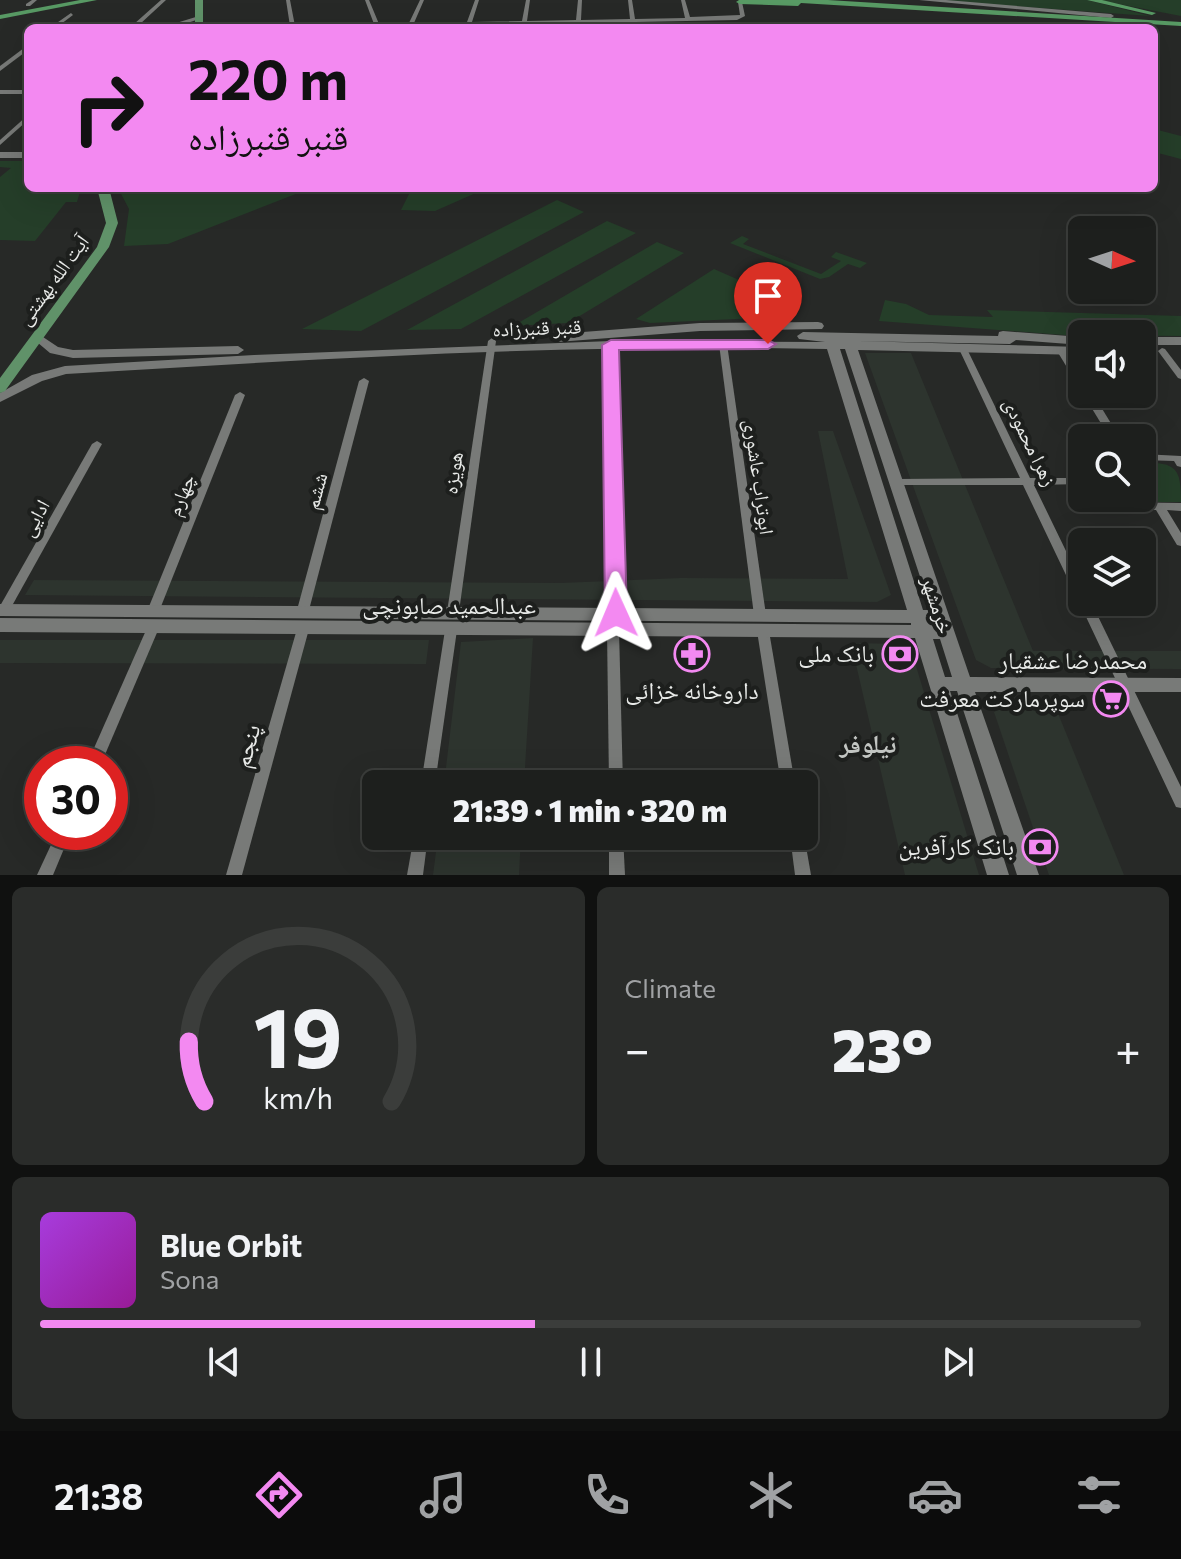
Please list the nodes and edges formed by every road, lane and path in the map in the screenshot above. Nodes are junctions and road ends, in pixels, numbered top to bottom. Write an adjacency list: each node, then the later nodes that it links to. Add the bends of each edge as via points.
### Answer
1 (35, 0): 20 (street)
2 (72, 0): 21 (highway)
3 (93, 0): 21 (highway)
4 (164, 0): 34 (street)
5 (199, 0): 29 (main road)
6 (288, 0): 35 (street)
7 (367, 0): 36 (street)
8 (422, 0): 37 (street)
9 (477, 0): 32 (street)
10 (528, 0): 30 (street)
11 (580, 0): 28 (street)
12 (630, 0): 27 (street)
13 (683, 0): 26 (street)
14 (790, 0): 19 (highway)
15 (848, 0): 25 (highway)
16 (922, 0): 25 (main road)
17 (1091, 0): 31 (highway)
18 (740, 2): 22 (highway); 26 (street, via 743,16)
19 (834, 3): 22 (highway); 31 (highway)
20 (28, 5)
21 (1, 11)
22 (916, 12): 24 (highway)
23 (71, 14): 33 (street)
24 (955, 15): 31 (highway); 39 (highway)
25 (1111, 16): 31 (highway)
26 (688, 19): 27 (street)
27 (633, 20): 28 (street)
28 (578, 21): 30 (street)
29 (197, 22)
30 (524, 22): 32 (street)
31 (1181, 22)
32 (469, 23): 38 (street)
33 (58, 24)
34 (137, 24)
35 (292, 24)
36 (377, 24)
37 (411, 24)
38 (440, 24)
39 (1062, 24)
40 (1158, 32): 41 (highway)
41 (1181, 35)
42 (24, 50): 43 (street)
43 (0, 69)
44 (0, 92): 45 (street)
45 (24, 92)
46 (24, 121): 47 (street)
47 (0, 143)
48 (0, 155): 49 (main road)
49 (24, 155)
50 (104, 192): 51 (main road, آیت الله بهشتی, via 110,235)
51 (37, 337): 60 (main road, قنبر قنبرزاده, via 54,350 94,355); 71 (main road, آیت الله بهشتی)
52 (557, 338): 53 (main road, قنبر قنبرزاده); 54 (main road, via 700,327 858,326); 60 (main road, قنبر قنبرزاده)
53 (831, 340): 55 (main road, قنبر قنبرزاده); 59 (main road, قنبر قنبرزاده); 92 (main road, خرمشهر)
54 (1068, 340)
55 (849, 341): 56 (main road, قنبر قنبرزاده); 62 (main road, قنبر قنبرزاده); 77 (main road, خرمشهر)
56 (1068, 341)
57 (1156, 341): 58 (main road)
58 (1181, 341)
59 (723, 344): 61 (main road, قنبر قنبرزاده); 91 (street, ابوتراب عاشوری)
60 (491, 345): 61 (main road, قنبر قنبرزاده); 73 (main road, قنبر قنبرزاده, via 95,366 37,378); 89 (street, هویزه)
61 (611, 345): 90 (street)
62 (963, 349): 63 (main road, قنبر قنبرزاده); 79 (street, زهرا محمودی)
63 (1061, 351): 64 (main road, قنبر قنبرزاده); 68 (street)
64 (1068, 351)
65 (1156, 351): 66 (main road)
66 (1162, 351): 67 (main road); 69 (street)
67 (1181, 351)
68 (1068, 362)
69 (1181, 376)
70 (364, 381): 86 (street, ششم)
71 (0, 388)
72 (240, 395): 85 (street, چهارم)
73 (0, 398)
74 (97, 444): 87 (street, ادایی)
75 (1156, 457): 76 (street, via 1177,458)
76 (1181, 464)
77 (896, 482): 79 (street); 93 (main road, خرمشهر)
78 (1068, 482): 79 (street)
79 (1027, 483): 84 (street, زهرا محمودی)
80 (1156, 507): 81 (street)
81 (1159, 507): 82 (street); 83 (street)
82 (1181, 507)
83 (1181, 542)
84 (1068, 567)
85 (154, 609): 86 (main road, عبدالحمید صابونچی); 87 (main road, عبدالحمید صابونچی)
86 (303, 610): 89 (main road, عبدالحمید صابونچی)
87 (1, 616): 94 (main road, عبدالحمید صابونچی)
88 (1092, 616): 98 (street)
89 (452, 621): 90 (main road, عبدالحمید صابونچی); 95 (main road, عبدالحمید صابونچی); 101 (street, هویزه)
90 (614, 622): 91 (main road, عبدالحمید صابونچی); 102 (street)
91 (762, 623): 92 (main road, عبدالحمید صابونچی); 103 (street, ابوتراب عاشوری)
92 (920, 624): 93 (main road, عبدالحمید صابونچی); 96 (main road, خرمشهر)
93 (944, 624): 97 (main road, خرمشهر)
94 (153, 628): 95 (main road, عبدالحمید صابونچی); 100 (street)
95 (303, 629): 110 (street, پنجم)
96 (939, 684): 97 (main road, محمدرضا عشقیار); 114 (main road, خرمشهر)
97 (965, 684): 98 (main road, محمدرضا عشقیار); 115 (main road, خرمشهر)
98 (1125, 685): 99 (main road, محمدرضا عشقیار); 104 (street)
99 (1181, 685)
100 (102, 746)
101 (430, 770)
102 (616, 770)
103 (786, 770)
104 (1181, 802)
105 (56, 850): 109 (street)
106 (419, 850): 111 (street)
107 (616, 850): 112 (street)
108 (799, 850): 113 (street)
109 (45, 875)
110 (234, 875)
111 (415, 875)
112 (617, 875)
113 (803, 875)
114 (998, 875)
115 (1028, 875)

